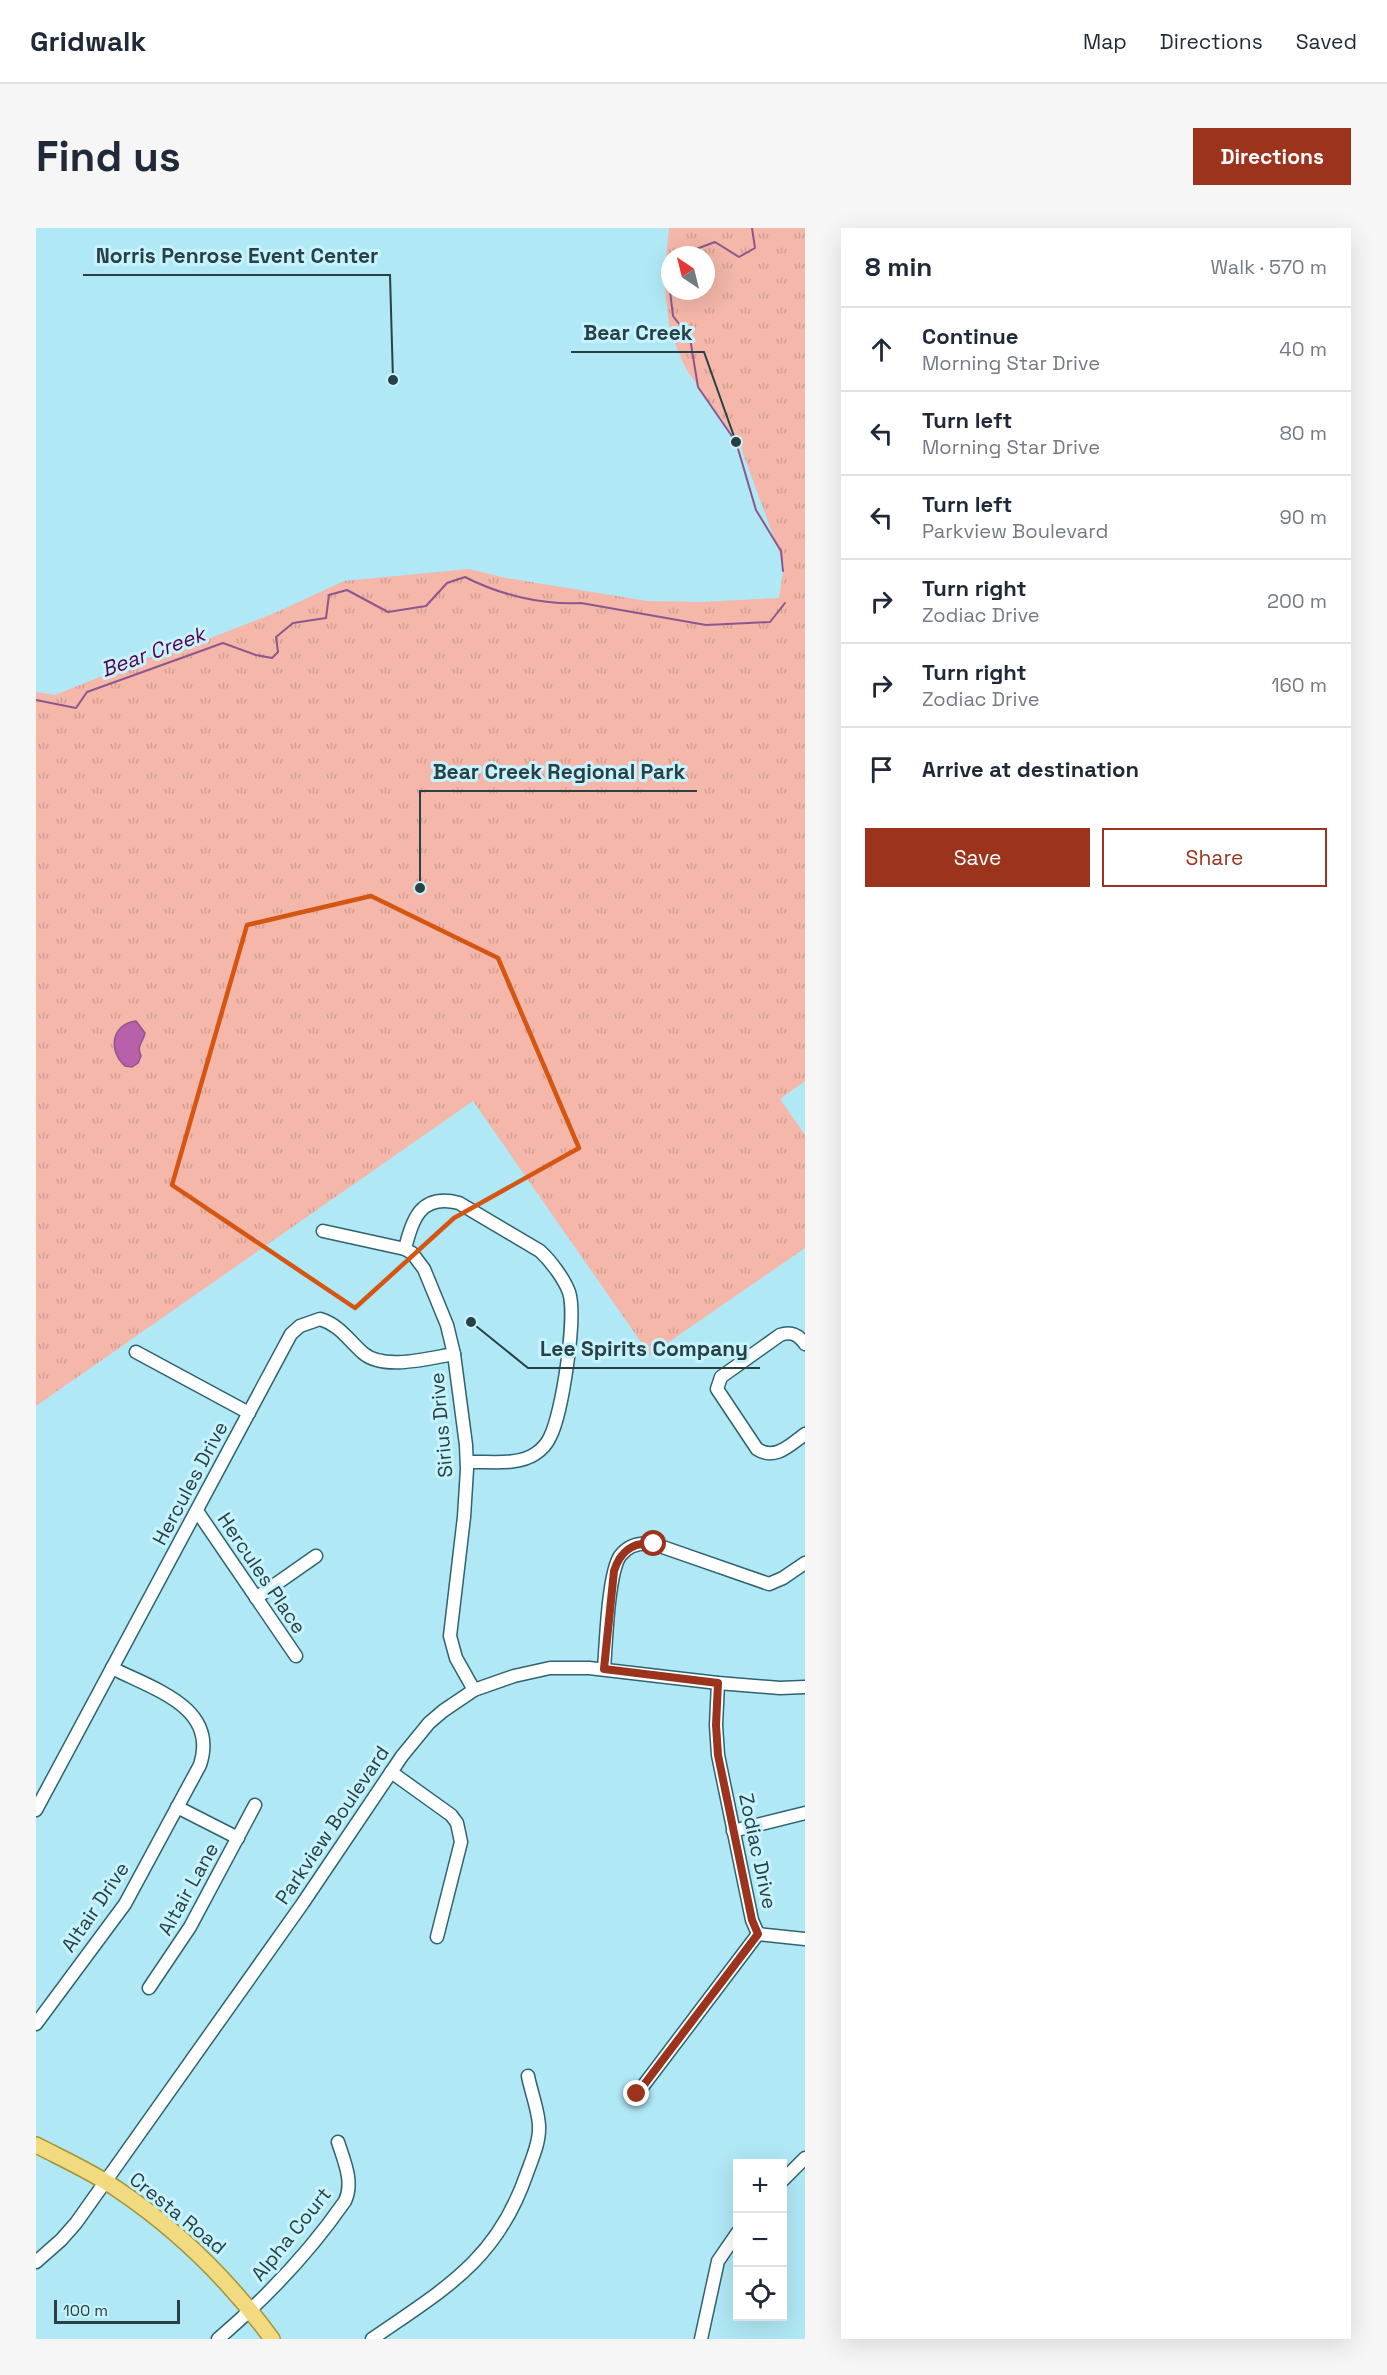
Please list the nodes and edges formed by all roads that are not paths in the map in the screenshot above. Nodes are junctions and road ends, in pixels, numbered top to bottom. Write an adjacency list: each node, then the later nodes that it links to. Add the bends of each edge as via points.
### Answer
1 (323, 1231): 2 (street)
2 (405, 1249): 5 (street, Sirius Drive, via 424,1269 447,1325); 8 (street, via 416,1215 430,1204 448,1200 540,1251 569,1293 567,1365 548,1442 534,1455 519,1460)
3 (805, 1344): 7 (street, via 796,1334 780,1335 721,1377 717,1389 757,1449 764,1453 778,1453)
4 (136, 1352): 6 (street)
5 (454, 1354): 6 (street, Hercules Drive, via 382,1362 364,1354 329,1322 309,1322 291,1334); 8 (street, Sirius Drive)
6 (249, 1413): 9 (street, Hercules Drive)
7 (805, 1434)
8 (467, 1462): 18 (street, Sirius Drive, via 450,1636 456,1658)
9 (197, 1511): 12 (street, Hercules Place); 14 (street, Hercules Drive)
10 (316, 1556): 12 (street)
11 (805, 1563): 15 (street, via 769,1584 654,1544 635,1544 621,1555 614,1571)
12 (256, 1598): 13 (street, Hercules Place)
13 (296, 1656)
14 (112, 1668): 21 (street, Altair Drive, via 176,1701 196,1719 204,1740 200,1765); 22 (street, Hercules Drive)
15 (604, 1669): 16 (street, Parkview Boulevard); 18 (street, Parkview Boulevard, via 529,1671)
16 (718, 1683): 17 (street, Parkview Boulevard); 24 (street, Zodiac Drive, via 716,1741)
17 (805, 1687)
18 (474, 1690): 19 (street, Parkview Boulevard, via 429,1723)
19 (391, 1772): 27 (street, via 451,1815 460,1833); 37 (street, Parkview Boulevard, via 297,1912)
20 (255, 1805): 25 (street, Altair Lane)
21 (177, 1807): 25 (street); 30 (street, Altair Drive, via 125,1904)
22 (36, 1810)
23 (805, 1814): 24 (street)
24 (733, 1831): 26 (street, Zodiac Drive)
25 (238, 1839): 29 (street, Altair Lane, via 190,1927)
26 (758, 1934): 28 (street); 32 (street, Zodiac Drive)
27 (437, 1937)
28 (805, 1939)
29 (149, 1988)
30 (36, 2024)
31 (528, 2076): 43 (street, via 539,2120 539,2139 506,2222 468,2269)
32 (637, 2094)
33 (338, 2142): 40 (street, Alpha Court, via 348,2178 345,2201 294,2266)
34 (36, 2145): 37 (main road, Cresta Road)
35 (805, 2158): 36 (street)
36 (787, 2177)
37 (105, 2182): 39 (street, Parkview Boulevard, via 69,2232); 40 (main road, Cresta Road, via 190,2245)
38 (733, 2239): 44 (street, via 718,2261)
39 (36, 2262)
40 (251, 2311): 41 (street, Alpha Court); 42 (main road, Cresta Road)
41 (218, 2339)
42 (272, 2339)
43 (372, 2339)
44 (701, 2339)

